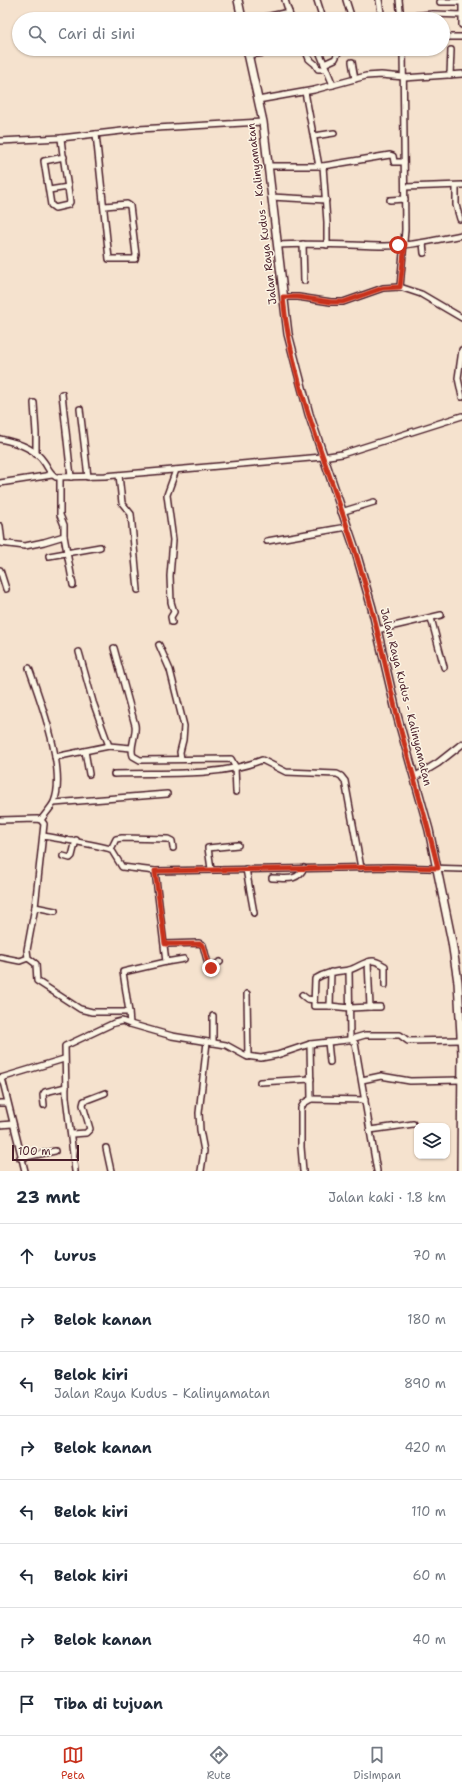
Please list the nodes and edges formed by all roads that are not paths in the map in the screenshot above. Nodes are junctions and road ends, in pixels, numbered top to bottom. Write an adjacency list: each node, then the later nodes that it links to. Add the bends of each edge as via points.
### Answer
1 (238, 0): 9 (main road)
2 (285, 0): 10 (street)
3 (317, 0): 11 (street)
4 (346, 0): 12 (street)
5 (379, 0): 13 (street)
6 (399, 0): 14 (street)
7 (462, 1): 8 (street); 16 (street)
8 (440, 2)
9 (241, 12)
10 (289, 12)
11 (321, 12)
12 (350, 12)
13 (381, 12)
14 (400, 12)
15 (450, 15): 16 (street)
16 (462, 15): 17 (street)
17 (462, 25)
18 (450, 37): 19 (street)
19 (462, 37)
20 (451, 50): 29 (street)
21 (249, 56): 34 (main road, Jalan Raya Kudus - Kalinyamatan)
22 (308, 56): 27 (street, via 318,69)
23 (321, 56): 27 (street)
24 (336, 56): 27 (street)
25 (403, 56): 30 (street)
26 (352, 62): 31 (street)
27 (325, 66): 32 (street)
28 (462, 74): 29 (street)
29 (450, 75): 30 (street)
30 (404, 78): 31 (street, via 375,75); 42 (street)
31 (355, 79): 32 (street)
32 (333, 85): 33 (street)
33 (305, 92): 34 (street); 38 (street)
34 (258, 100): 35 (main road, Jalan Raya Kudus - Kalinyamatan)
35 (262, 122): 37 (street); 43 (main road, Jalan Raya Kudus - Kalinyamatan)
36 (334, 132): 38 (street)
37 (96, 134): 39 (street); 54 (street)
38 (314, 136): 44 (street)
39 (61, 138): 40 (street); 41 (street)
40 (0, 141)
41 (64, 157): 47 (street); 49 (street, via 44,160)
42 (404, 162): 44 (street, via 394,162 393,156 390,155); 48 (street)
43 (268, 166): 44 (street); 50 (main road, Jalan Raya Kudus - Kalinyamatan)
44 (321, 166): 51 (street)
45 (462, 185): 46 (street)
46 (456, 186): 48 (street); 55 (street, via 456,205)
47 (68, 187): 49 (street); 49 (street, via 70,203 55,208 51,205)
48 (404, 188): 53 (street)
49 (48, 190)
50 (271, 197): 51 (street); 60 (main road, Jalan Raya Kudus - Kalinyamatan)
51 (326, 200): 61 (street)
52 (390, 200): 53 (street)
53 (405, 200): 59 (street)
54 (104, 206): 54 (street, via 109,259 135,259 130,206)
55 (460, 219)
56 (462, 235): 57 (street)
57 (423, 243): 59 (street); 62 (street)
58 (303, 244): 60 (street); 61 (street); 63 (street)
59 (405, 244): 61 (street); 64 (street)
60 (278, 245): 65 (main road, Jalan Raya Kudus - Kalinyamatan)
61 (327, 245)
62 (424, 253)
63 (304, 281)
64 (400, 287): 65 (street, via 383,288 343,302); 66 (street, via 421,294)
65 (283, 297): 75 (main road, Jalan Raya Kudus - Kalinyamatan, via 288,334)
66 (462, 318)
67 (462, 350): 69 (street, via 458,378)
68 (62, 394): 79 (street)
69 (462, 397)
70 (34, 403): 74 (street)
71 (80, 409): 80 (street)
72 (462, 416): 75 (street, via 342,454)
73 (0, 439): 74 (street, via 18,444)
74 (36, 454): 77 (street)
75 (322, 457): 76 (street); 84 (main road, Jalan Raya Kudus - Kalinyamatan)
76 (176, 470): 78 (street); 99 (street, via 168,495 173,540 170,563 171,602 174,612)
77 (52, 475): 81 (street); 82 (street)
78 (118, 476): 80 (street); 96 (street, via 122,503 130,514)
79 (70, 477): 80 (street); 81 (street)
80 (88, 477)
81 (60, 478): 87 (street, via 60,509)
82 (0, 484)
83 (374, 502): 84 (street)
84 (341, 512): 86 (main road, Jalan Raya Kudus - Kalinyamatan)
85 (0, 526): 89 (street)
86 (347, 527): 88 (street); 100 (main road, Jalan Raya Kudus - Kalinyamatan)
87 (64, 536): 89 (street, via 25,546); 91 (street)
88 (267, 541)
89 (1, 543)
90 (100, 547): 91 (street)
91 (67, 552): 92 (street); 94 (street)
92 (49, 556)
93 (0, 570): 95 (street)
94 (73, 585)
95 (6, 589)
96 (138, 590)
97 (442, 615): 98 (street)
98 (431, 618): 100 (street); 104 (street)
99 (172, 622)
100 (377, 630): 115 (main road, Jalan Raya Kudus - Kalinyamatan)
101 (159, 645): 111 (street, via 170,670 184,726)
102 (114, 648): 108 (street, via 135,725 136,733)
103 (79, 652): 107 (street)
104 (444, 667)
105 (29, 668): 110 (street, via 49,728)
106 (462, 744): 115 (street)
107 (109, 746): 108 (street); 109 (street)
108 (131, 748): 111 (street, via 133,756 140,760)
109 (85, 750): 110 (street); 113 (street)
110 (55, 757): 118 (street)
111 (181, 759): 112 (street, via 226,758 233,762)
112 (235, 769): 114 (street, via 193,773); 116 (street); 128 (street, via 262,760 286,772 341,776 345,781)
113 (89, 774)
114 (114, 774)
115 (415, 777): 129 (main road, Jalan Raya Kudus - Kalinyamatan)
116 (236, 792)
117 (167, 794): 118 (street)
118 (54, 803): 120 (street)
119 (0, 820): 120 (street)
120 (41, 820): 121 (street, via 44,826)
121 (43, 836): 122 (street); 135 (street)
122 (76, 840): 125 (street); 126 (street, via 72,856)
123 (238, 845): 130 (street, via 208,848)
124 (174, 848): 125 (street, via 172,841 168,839 122,838 116,839)
125 (110, 849): 133 (street, via 122,867)
126 (63, 856)
127 (304, 868): 128 (street); 131 (street); 134 (street, via 296,878)
128 (362, 868): 129 (street)
129 (438, 868): 132 (street); 147 (main road, Jalan Raya Kudus - Kalinyamatan)
130 (211, 869): 131 (street); 133 (street)
131 (246, 869): 137 (street)
132 (462, 869)
133 (155, 871): 138 (street)
134 (272, 878)
135 (35, 907): 136 (street); 140 (street, via 27,950)
136 (55, 911)
137 (254, 913)
138 (165, 944): 142 (street); 143 (street, via 199,943 203,945 209,968)
139 (0, 956): 140 (street, via 20,961)
140 (28, 958): 158 (street, via 36,964 37,981 69,1003 92,1012)
141 (184, 959): 142 (street)
142 (166, 962): 158 (street, via 123,972)
143 (220, 962)
144 (368, 962): 145 (street); 148 (street, via 376,961 385,966); 153 (street)
145 (349, 970): 146 (street); 155 (street)
146 (331, 972): 151 (street, via 315,979); 152 (street)
147 (460, 982): 156 (main road, Jalan Raya Kudus - Kalinyamatan)
148 (385, 985)
149 (247, 994): 165 (street)
150 (302, 995): 151 (street)
151 (314, 1000): 152 (street, via 314,1006)
152 (330, 1006): 155 (street)
153 (370, 1007): 154 (street); 155 (street)
154 (380, 1007)
155 (350, 1008): 159 (street)
156 (461, 1010): 160 (main road, Jalan Raya Kudus - Kalinyamatan)
157 (213, 1016): 161 (street)
158 (130, 1019): 161 (street, via 172,1036); 166 (street, via 114,1022 70,1042 64,1047)
159 (350, 1039): 160 (street, via 365,1035 396,1035 408,1041); 162 (street); 170 (street, via 355,1043)
160 (461, 1040): 164 (main road, Jalan Raya Kudus - Kalinyamatan)
161 (210, 1042): 165 (street, via 230,1047); 191 (street, via 199,1113 204,1151)
162 (328, 1042): 163 (street); 167 (street)
163 (310, 1044): 165 (street, via 269,1057); 169 (street)
164 (462, 1053): 171 (main road, Jalan Raya Kudus - Kalinyamatan)
165 (248, 1057)
166 (64, 1059): 168 (street); 173 (street)
167 (330, 1062)
168 (0, 1078): 178 (street)
169 (311, 1079): 172 (street); 175 (street)
170 (362, 1080): 171 (street, via 381,1076 410,1081); 176 (street)
171 (461, 1080): 194 (main road, Jalan Raya Kudus - Kalinyamatan)
172 (260, 1082)
173 (66, 1087): 179 (street, via 45,1092); 184 (street)
174 (105, 1093): 184 (street, via 84,1101 90,1127 88,1131)
175 (311, 1099): 176 (street); 192 (street, via 301,1108)
176 (365, 1100): 183 (street)
177 (0, 1103): 178 (street)
178 (7, 1103): 180 (street)
179 (44, 1105)
180 (12, 1124): 182 (street); 187 (street)
181 (413, 1124): 183 (street)
182 (0, 1125)
183 (370, 1130): 193 (street)
184 (72, 1134): 189 (street)
185 (106, 1148): 190 (street)
186 (54, 1151): 187 (street)
187 (20, 1158): 188 (street)
188 (25, 1171)
189 (75, 1171)
190 (111, 1171)
191 (201, 1171)
192 (304, 1171)
193 (377, 1171)
194 (461, 1171)

